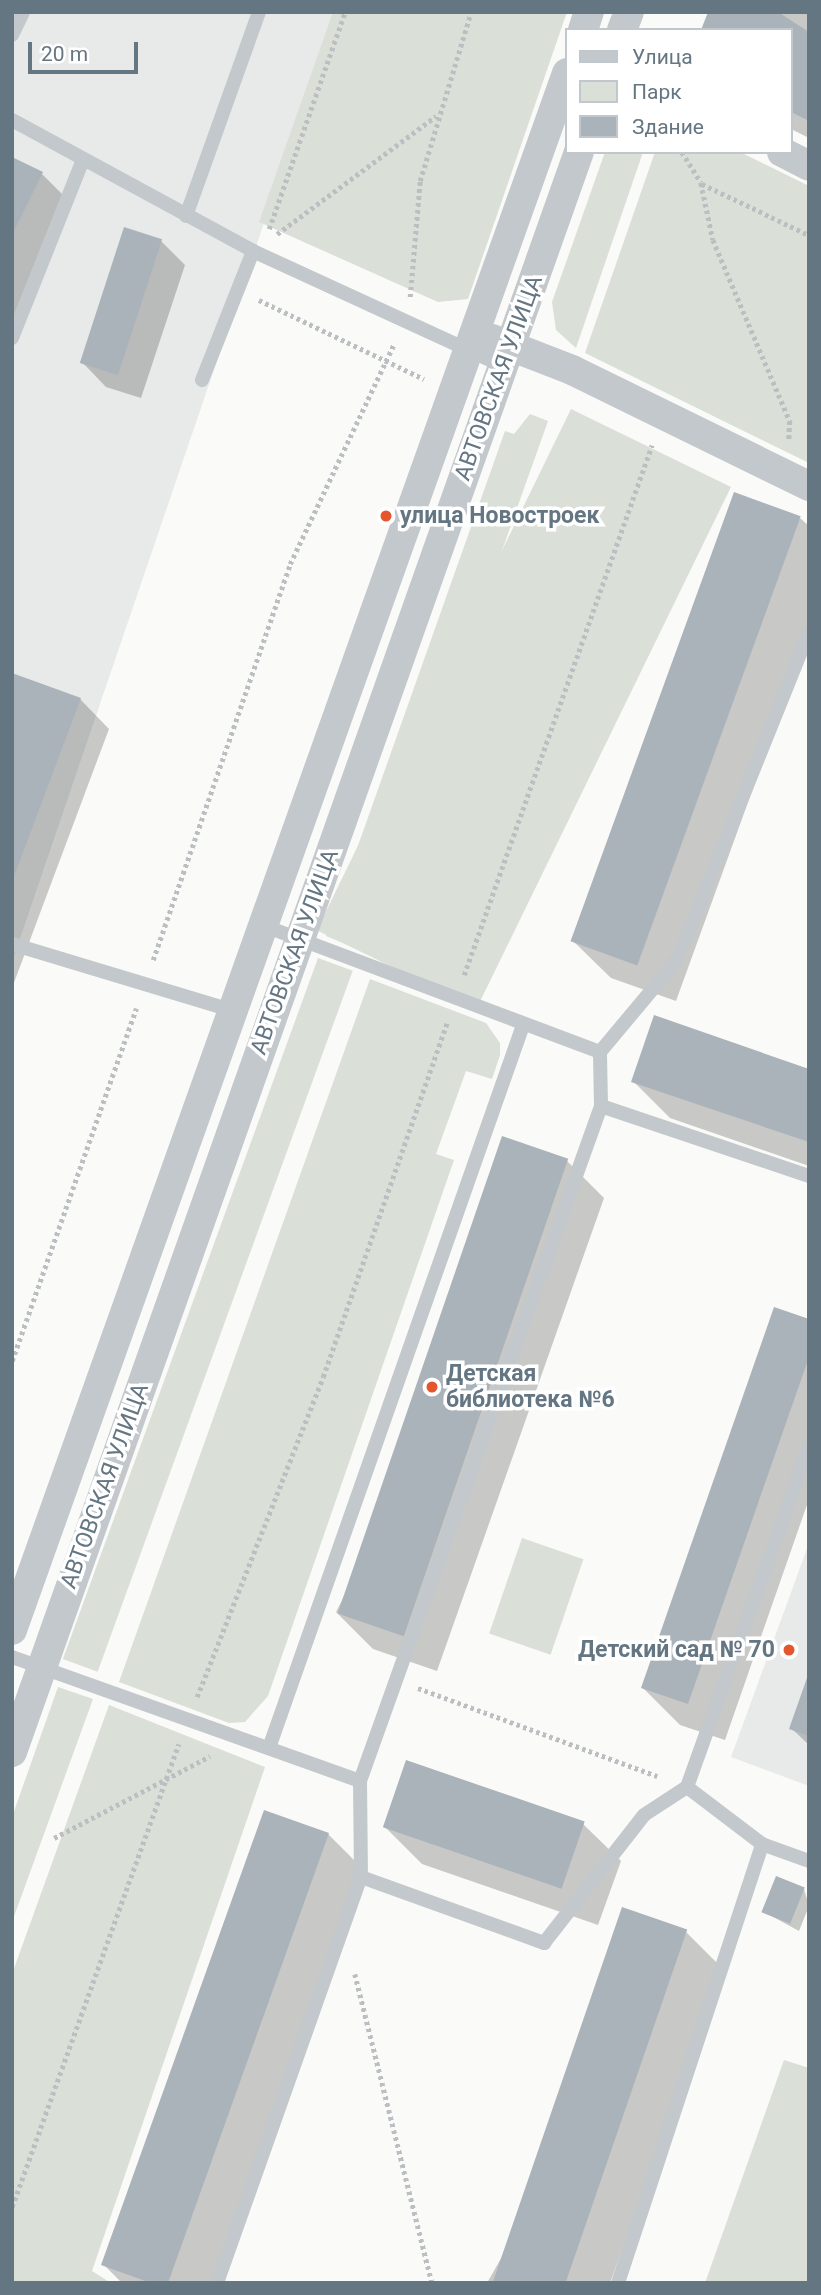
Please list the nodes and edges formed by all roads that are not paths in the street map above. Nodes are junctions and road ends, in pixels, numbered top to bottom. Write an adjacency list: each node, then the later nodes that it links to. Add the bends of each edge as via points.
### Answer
1 (23, 12): 3 (lane)
2 (258, 12): 10 (lane)
3 (12, 35)
4 (566, 76): 13 (street, АВТОВСКАЯ УЛИЦА)
5 (12, 120): 8 (lane)
6 (578, 154): 14 (street, АВТОВСКАЯ УЛИЦА)
7 (786, 154): 9 (street)
8 (83, 160): 10 (lane); 12 (lane)
9 (809, 166)
10 (186, 216): 11 (lane)
11 (253, 251): 13 (lane); 15 (lane)
12 (12, 338)
13 (472, 341): 14 (street); 18 (street, АВТОВСКАЯ УЛИЦА)
14 (507, 356): 16 (street); 19 (street, АВТОВСКАЯ УЛИЦА)
15 (202, 380)
16 (809, 486)
17 (809, 631): 23 (lane, via 677,960)
18 (264, 926): 19 (lane); 21 (street, АВТОВСКАЯ УЛИЦА)
19 (300, 939): 22 (lane); 29 (street, АВТОВСКАЯ УЛИЦА)
20 (12, 944): 21 (lane)
21 (234, 1011): 27 (street, АВТОВСКАЯ УЛИЦА)
22 (523, 1025): 23 (lane); 30 (lane)
23 (600, 1052): 24 (lane)
24 (601, 1106): 25 (lane); 32 (lane)
25 (809, 1176)
26 (809, 1446): 33 (lane)
27 (12, 1630)
28 (12, 1657): 29 (lane)
29 (41, 1668): 30 (lane); 31 (street, АВТОВСКАЯ УЛИЦА)
30 (269, 1748): 32 (lane)
31 (13, 1749)
32 (360, 1781): 36 (lane)
33 (687, 1787): 34 (lane); 36 (lane, via 644,1815 544,1943)
34 (762, 1844): 35 (lane); 38 (lane)
35 (809, 1861)
36 (361, 1877): 37 (lane)
37 (216, 2283)
38 (618, 2283)

